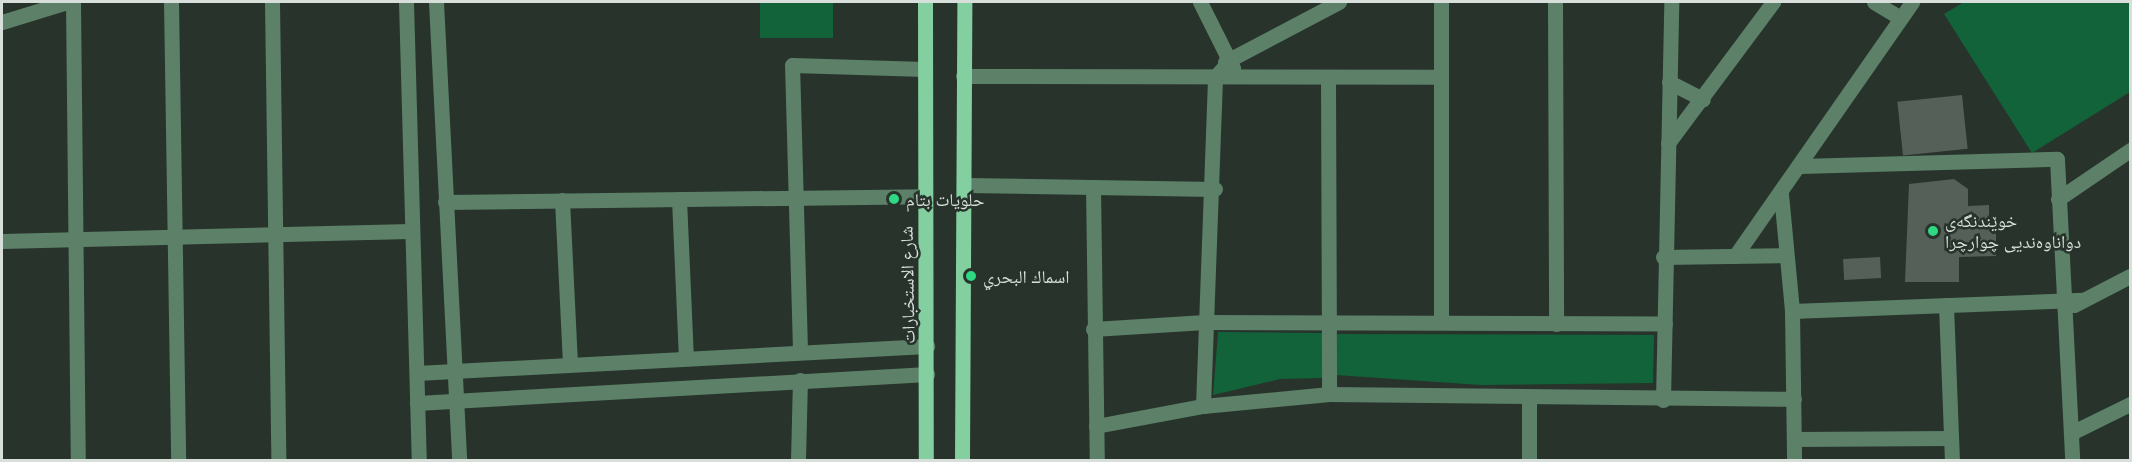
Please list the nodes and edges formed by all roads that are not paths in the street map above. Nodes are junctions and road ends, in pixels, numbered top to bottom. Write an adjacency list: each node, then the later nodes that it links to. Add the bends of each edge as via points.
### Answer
1 (67, 2): 18 (street)
2 (73, 2): 45 (street)
3 (171, 2): 44 (street)
4 (272, 2): 43 (street)
5 (406, 2): 42 (street)
6 (436, 2): 41 (street)
7 (925, 2): 20 (main road, شارع الاستخبارات)
8 (964, 2): 21 (main road)
9 (1200, 2): 19 (street)
10 (1339, 2): 19 (street)
11 (1441, 2): 26 (street)
12 (1555, 2): 57 (street)
13 (1773, 2): 28 (street)
14 (1874, 2): 17 (street)
15 (1912, 2): 17 (street)
16 (1672, 3): 27 (street)
17 (1901, 18): 31 (street)
18 (2, 22)
19 (1232, 58): 22 (street); 23 (street); 24 (street)
20 (925, 69): 36 (main road, شارع الاستخبارات); 37 (street, via 792,65)
21 (963, 76): 22 (street); 32 (main road)
22 (1198, 77): 23 (street)
23 (1215, 77): 24 (street); 34 (street)
24 (1233, 77): 25 (street)
25 (1328, 77): 26 (street); 56 (street)
26 (1441, 77): 55 (street)
27 (1669, 81): 28 (street); 29 (street)
28 (1702, 99): 29 (street)
29 (1668, 143): 49 (street)
30 (2130, 150): 39 (street)
31 (1800, 166): 35 (street); 39 (street, via 2057,159)
32 (964, 185): 33 (street); 87 (main road)
33 (1093, 188): 34 (street); 59 (street)
34 (1215, 189): 54 (street)
35 (1781, 194): 47 (street); 48 (street)
36 (925, 196): 37 (street); 60 (main road, شارع الاستخبارات)
37 (793, 198): 38 (street); 61 (street)
38 (679, 199): 40 (street); 62 (street)
39 (2058, 200): 52 (street)
40 (562, 201): 41 (street); 63 (street)
41 (445, 202): 64 (street)
42 (410, 231): 43 (street); 65 (street)
43 (276, 234): 44 (street); 82 (street)
44 (179, 237): 45 (street); 81 (street)
45 (75, 239): 46 (street); 80 (street)
46 (2, 241)
47 (1786, 255): 48 (street); 53 (street)
48 (1736, 256): 49 (street)
49 (1663, 257): 58 (street)
50 (2130, 276): 52 (street, via 2083,300)
51 (1946, 305): 52 (street); 53 (street); 78 (street)
52 (2062, 305): 77 (street)
53 (1792, 311): 69 (street)
54 (1205, 321): 56 (street); 59 (street); 75 (street)
55 (1441, 322): 56 (street); 57 (street)
56 (1327, 323): 68 (street)
57 (1556, 324): 58 (street)
58 (1665, 324): 71 (street)
59 (1093, 329): 76 (street)
60 (927, 346): 61 (street); 66 (main road, شارع الاستخبارات)
61 (800, 350): 62 (street)
62 (686, 358): 63 (street)
63 (570, 364): 64 (street)
64 (453, 370): 65 (street); 72 (street)
65 (417, 373): 73 (street)
66 (927, 374): 67 (street); 86 (main road, شارع الاستخبارات)
67 (800, 380): 72 (street); 85 (street)
68 (1329, 394): 70 (street); 75 (street)
69 (1794, 399): 71 (street); 79 (street)
70 (1529, 400): 71 (street); 89 (street)
71 (1662, 400)
72 (455, 401): 73 (street); 84 (street)
73 (417, 403): 83 (street)
74 (2130, 404): 77 (street)
75 (1203, 406): 76 (street)
76 (1096, 426): 88 (street)
77 (2071, 433): 92 (street)
78 (1951, 438): 79 (street); 91 (street)
79 (1794, 439): 90 (street)
80 (78, 460)
81 (178, 460)
82 (278, 460)
83 (419, 460)
84 (459, 460)
85 (798, 460)
86 (926, 460)
87 (962, 460)
88 (1097, 460)
89 (1528, 460)
90 (1794, 460)
91 (1952, 460)
92 (2072, 460)

